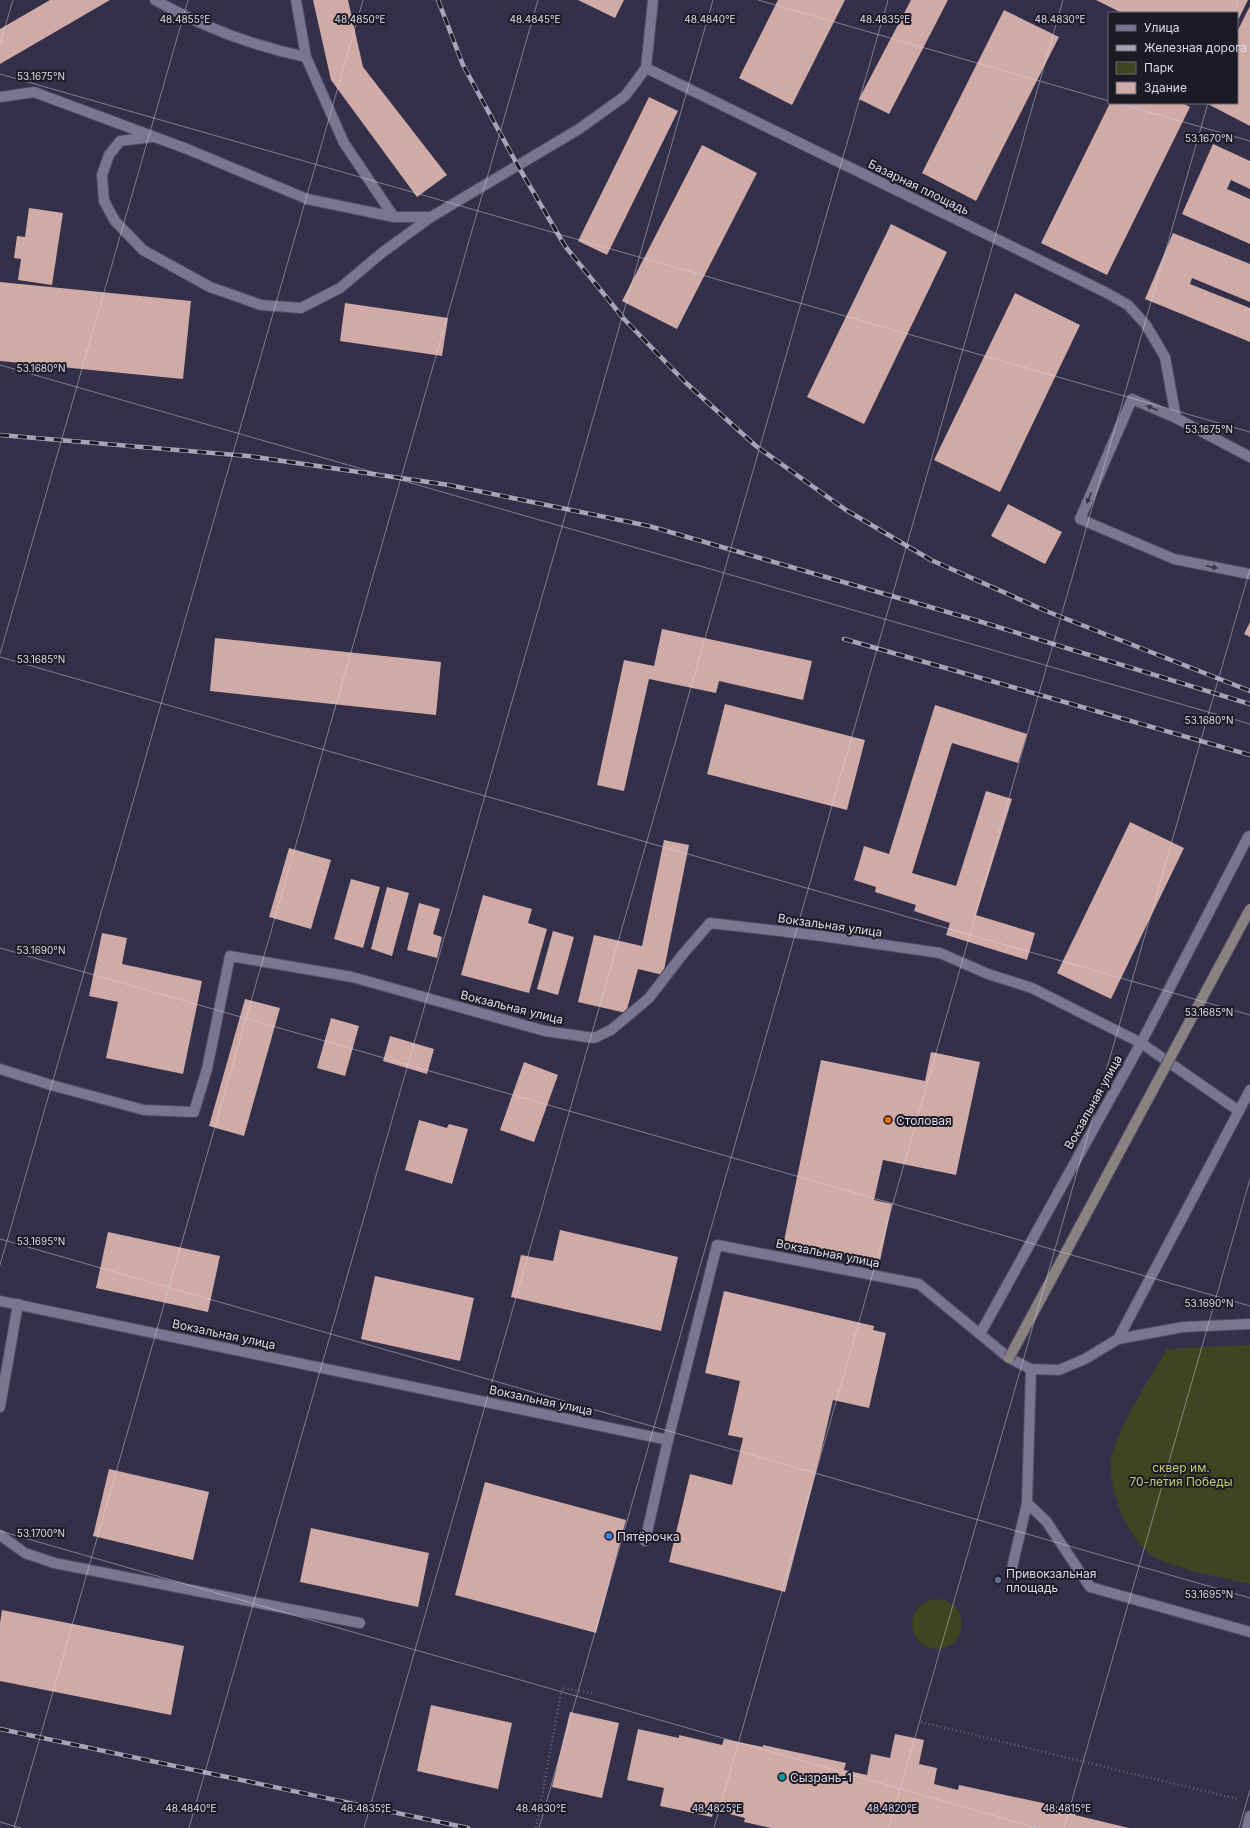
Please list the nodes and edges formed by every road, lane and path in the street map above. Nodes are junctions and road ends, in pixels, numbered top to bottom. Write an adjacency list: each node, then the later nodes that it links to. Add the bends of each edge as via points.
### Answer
1 (155, 0): 4 (street, via 184,17 270,49)
2 (296, 0): 4 (street)
3 (653, 0): 5 (street)
4 (306, 58): 8 (street, via 344,143)
5 (646, 68): 9 (street, via 625,96 579,129); 10 (street, Базарная площадь, via 1098,288 1128,305 1146,325 1165,357)
6 (0, 97): 7 (street, via 34,92)
7 (154, 137): 8 (street, via 307,199); 9 (street, via 120,141 109,155 102,175 104,201 115,221 143,250 210,287 261,305 301,308 340,288 382,252)
8 (394, 217): 9 (street)
9 (431, 217)
10 (1176, 418): 11 (street); 12 (street, one-way to 12, via 1132,399 1080,519 1174,559)
11 (1250, 457)
12 (1250, 574)
13 (1250, 836): 15 (street)
14 (1250, 909): 24 (street, bridge)
15 (1141, 1043): 16 (street, Вокзальная улица, via 1032,988 988,974 940,953 710,923 649,998 611,1030 594,1038 545,1031 352,977 230,956 207,1069 194,1112 144,1110); 18 (street); 22 (street, Вокзальная улица)
16 (0, 1069)
17 (1250, 1090): 18 (street)
18 (1239, 1111): 23 (street)
19 (0, 1301): 20 (street, Вокзальная улица)
20 (18, 1304): 26 (street); 27 (street, Вокзальная улица)
21 (1250, 1324): 23 (street, via 1183,1327)
22 (980, 1334): 24 (street); 27 (street, Вокзальная улица, via 919,1284 717,1245)
23 (1118, 1339): 25 (street, via 1085,1359 1059,1370)
24 (1009, 1358): 25 (street)
25 (1031, 1369): 28 (street)
26 (0, 1407)
27 (668, 1440): 30 (street)
28 (1027, 1503): 31 (street); 33 (street, via 1046,1521 1090,1587)
29 (0, 1536): 32 (street, via 25,1553 54,1563)
30 (645, 1541)
31 (1012, 1568)
32 (360, 1623)
33 (1250, 1632)
34 (592, 1693): 38 (path, via 562,1688)
35 (921, 1722): 36 (path)
36 (1242, 1800)
37 (1250, 1816): 39 (street)
38 (536, 1828)
39 (1247, 1828)

